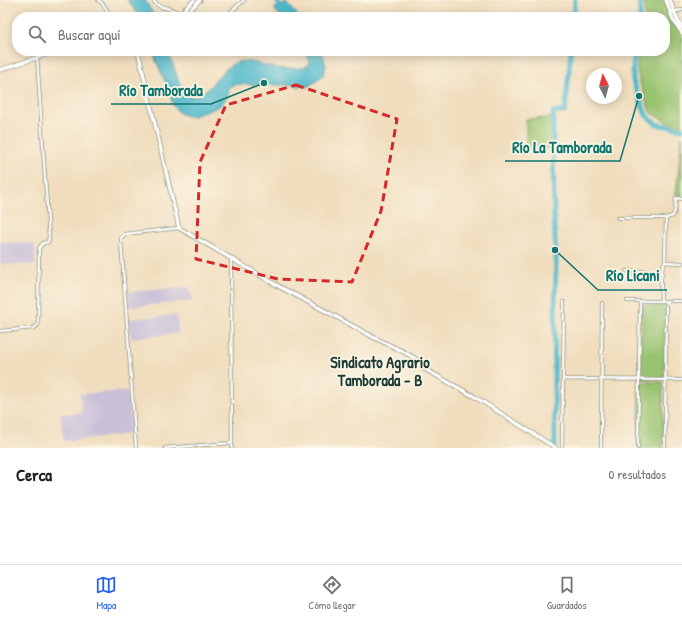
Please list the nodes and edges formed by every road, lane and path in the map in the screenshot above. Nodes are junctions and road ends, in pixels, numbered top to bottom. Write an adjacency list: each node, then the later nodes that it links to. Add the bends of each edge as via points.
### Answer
1 (98, 0): 9 (street)
2 (153, 0): 10 (street, via 159,6)
3 (194, 0): 11 (main road)
4 (200, 0): 12 (main road)
5 (244, 0): 13 (street)
6 (666, 0): 14 (main road)
7 (670, 0): 14 (main road)
8 (682, 10): 14 (street)
9 (108, 12)
10 (176, 12)
11 (183, 12)
12 (188, 12)
13 (231, 12)
14 (672, 12): 15 (main road); 16 (main road, via 673,20)
15 (682, 27)
16 (682, 33)
17 (43, 56): 19 (main road)
18 (139, 56): 24 (main road)
19 (38, 58): 20 (main road); 37 (street, via 49,237 48,242 39,248 38,324 34,328)
20 (0, 70)
21 (682, 199): 23 (street, via 676,198 673,216)
22 (618, 218): 23 (street)
23 (666, 218): 26 (street)
24 (179, 228): 25 (main road); 44 (street, via 125,234 121,238)
25 (231, 258): 43 (street); 47 (main road, via 416,359 420,367 475,397)
26 (665, 262): 27 (street); 29 (street)
27 (682, 263)
28 (626, 271): 29 (street)
29 (662, 272): 32 (street)
30 (627, 301): 31 (street)
31 (640, 301): 32 (street); 40 (street)
32 (661, 301): 33 (street)
33 (666, 301): 34 (street); 41 (street)
34 (682, 301)
35 (564, 302): 38 (street)
36 (602, 303): 39 (street)
37 (0, 331)
38 (564, 379): 39 (street); 48 (street)
39 (601, 379): 40 (street); 49 (street)
40 (639, 380): 41 (street); 50 (street)
41 (666, 380): 42 (street); 51 (street)
42 (682, 380)
43 (232, 444): 45 (street); 46 (street)
44 (136, 448)
45 (165, 448)
46 (232, 448)
47 (556, 448)
48 (562, 448)
49 (601, 448)
50 (638, 448)
51 (664, 448)

